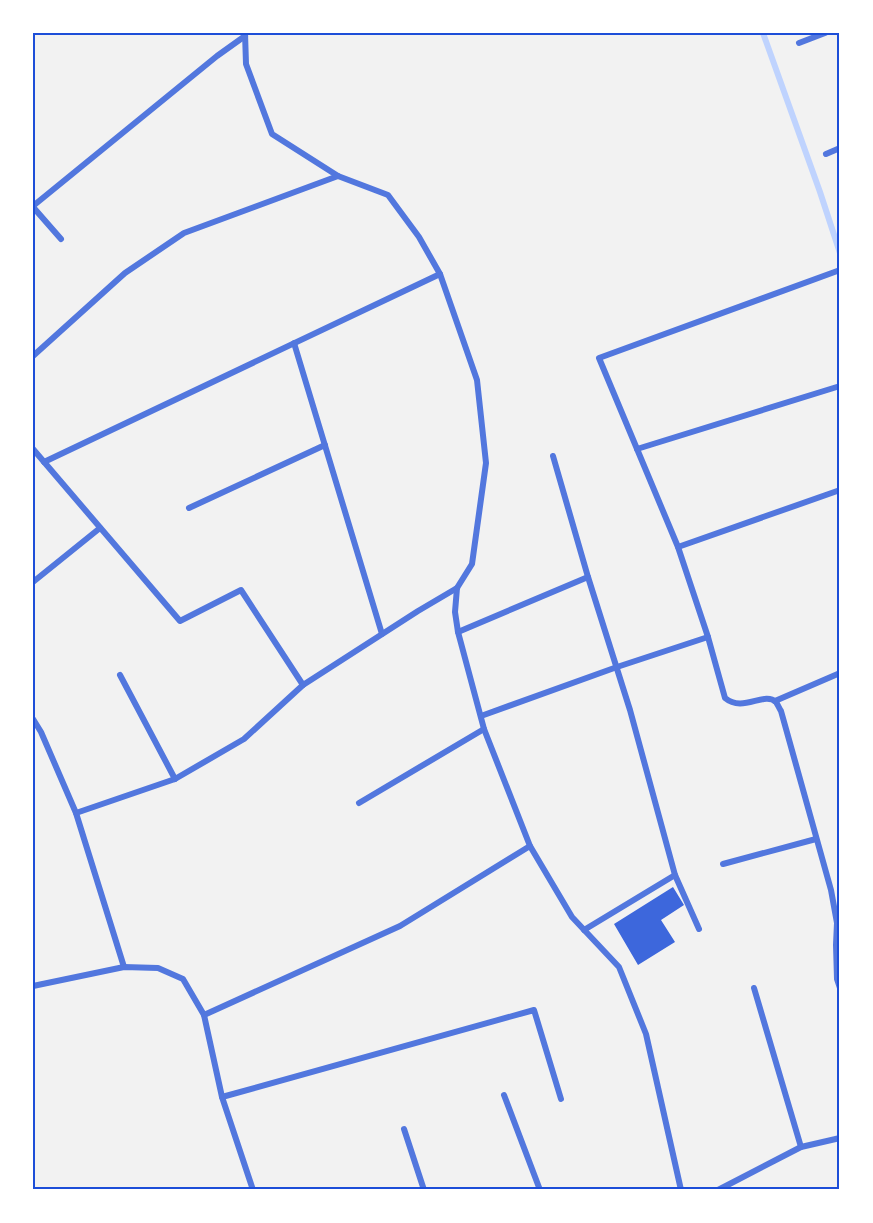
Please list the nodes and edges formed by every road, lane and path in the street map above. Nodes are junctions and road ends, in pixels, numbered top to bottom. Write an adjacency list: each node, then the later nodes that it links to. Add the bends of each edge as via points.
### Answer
1 (825, 33): 3 (street)
2 (245, 35): 6 (street, via 246,64 272,134); 7 (street)
3 (799, 43)
4 (840, 148): 5 (street)
5 (826, 154)
6 (338, 176): 10 (street, via 388,195); 12 (street, via 184,233 125,273)
7 (33, 207): 8 (street)
8 (61, 239)
9 (840, 270): 16 (street, via 598,358)
10 (440, 274): 11 (street); 25 (street, via 477,380 486,463 472,564)
11 (294, 343): 14 (street); 18 (street)
12 (33, 356)
13 (840, 386): 16 (street)
14 (325, 445): 20 (street); 27 (street)
15 (33, 449): 18 (street)
16 (637, 449): 22 (street)
17 (553, 456): 23 (street)
18 (44, 462): 21 (street)
19 (840, 490): 22 (street)
20 (189, 508)
21 (100, 528): 24 (street); 32 (street, via 180,621 241,590)
22 (678, 547): 28 (street)
23 (588, 577): 26 (street); 29 (street)
24 (33, 582)
25 (457, 588): 26 (street); 27 (street)
26 (458, 632): 34 (street)
27 (382, 634): 32 (street)
28 (708, 637): 29 (street); 33 (street, via 725,698 742,704 767,698)
29 (617, 667): 34 (street); 43 (street)
30 (840, 673): 33 (street)
31 (120, 675): 37 (street)
32 (303, 685): 37 (street, via 244,739)
33 (775, 701): 40 (street)
34 (481, 717): 36 (street)
35 (33, 718): 39 (street)
36 (484, 729): 38 (street); 41 (street)
37 (175, 779): 39 (street)
38 (359, 803)
39 (75, 813): 46 (street)
40 (816, 839): 42 (street); 49 (street, via 837,923)
41 (530, 846): 45 (street, via 572,917); 50 (street, via 399,926)
42 (723, 864)
43 (675, 875): 44 (street); 45 (street)
44 (699, 929)
45 (584, 930): 60 (street, via 619,967 646,1034)
46 (124, 967): 47 (street); 50 (street, via 158,968 183,980)
47 (34, 984)
48 (754, 988): 56 (street)
49 (840, 988)
50 (204, 1015): 52 (street)
51 (504, 1095): 59 (street)
52 (222, 1097): 53 (street, via 534,1010); 57 (street)
53 (561, 1098)
54 (404, 1129): 58 (street)
55 (840, 1138): 56 (street)
56 (801, 1147): 61 (street)
57 (253, 1190)
58 (424, 1190)
59 (540, 1190)
60 (681, 1190)
61 (718, 1190)

